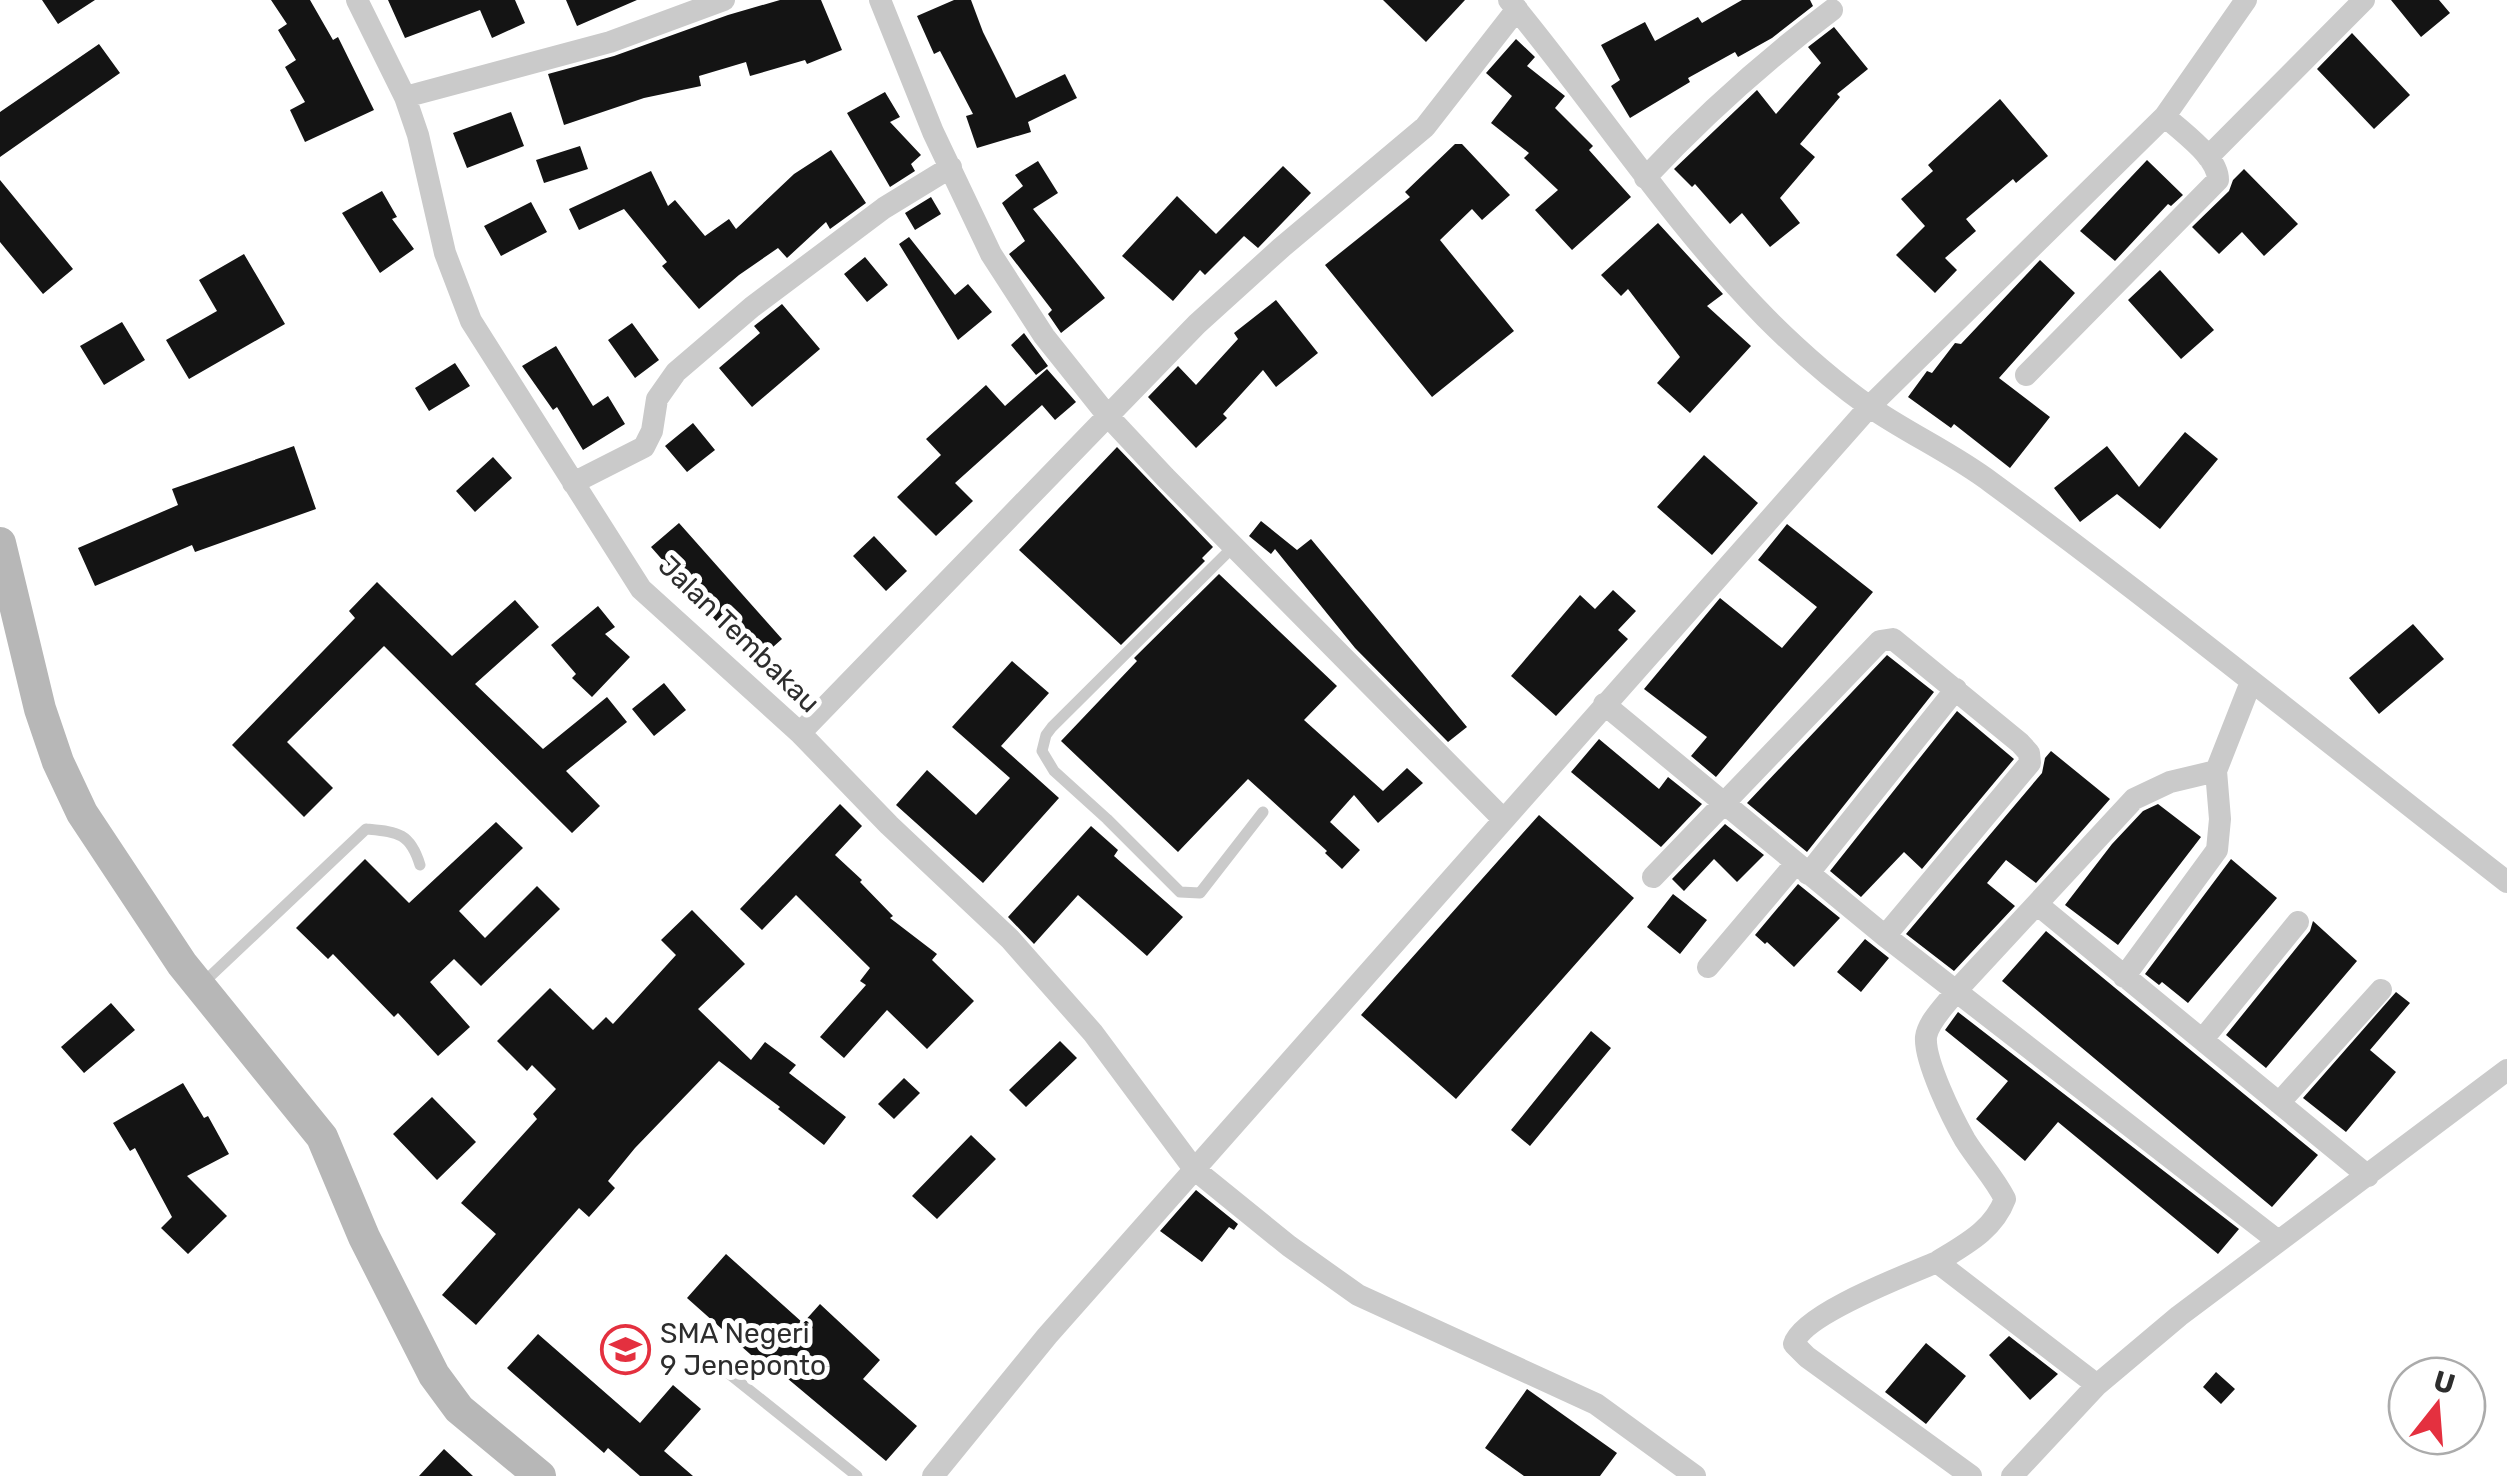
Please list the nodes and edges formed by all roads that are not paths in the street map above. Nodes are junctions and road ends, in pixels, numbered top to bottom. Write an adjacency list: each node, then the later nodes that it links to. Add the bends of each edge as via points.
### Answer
1 (357, 0): 8 (street, Jalan Tembakau)
2 (724, 0): 8 (street, via 610,42)
3 (880, 0): 11 (street)
4 (2246, 0): 9 (street)
5 (2364, 0): 10 (street)
6 (1513, 4): 12 (street); 15 (street, via 1424,127 1211,312)
7 (1832, 10): 12 (street, via 1691,128)
8 (405, 97): 16 (street, Jalan Tembakau, via 445,253 470,321)
9 (2164, 116): 10 (street); 14 (street)
10 (2208, 157): 13 (street, via 2216,183)
11 (951, 167): 15 (street, via 991,254); 16 (street, via 884,208 752,307 676,372 657,398 644,447)
12 (1645, 178): 14 (street, via 1767,319)
13 (2026, 375)
14 (1870, 406): 19 (street, via 1989,480); 21 (street)
15 (1107, 415): 18 (street); 22 (street)
16 (574, 483): 22 (street, Jalan Tembakau, via 642,589)
17 (0, 543): 36 (main road, via 58,762 82,813)
18 (1234, 546): 25 (lane, via 1052,727 1042,751 1054,772 1180,892 1200,892); 26 (street)
19 (2251, 682): 23 (street); 30 (street)
20 (1956, 689): 24 (street, via 1897,641 1880,641); 28 (street); 33 (street, via 2020,743 2030,764)
21 (1604, 704): 24 (street); 26 (street)
22 (800, 733): 42 (street, Jalan Tembakau, via 1010,939 1092,1032)
23 (2216, 771): 31 (street, via 2134,799); 35 (street, via 2216,850)
24 (1724, 803): 28 (street); 29 (street)
25 (1263, 812)
26 (1502, 818): 42 (street)
27 (420, 865): 36 (lane, via 406,838 366,830)
28 (1802, 868): 33 (street); 34 (street)
29 (1653, 877)
30 (2507, 882)
31 (2038, 905): 35 (street); 38 (street)
32 (2298, 922): 39 (street)
33 (1884, 936): 38 (street)
34 (1708, 966)
35 (2124, 977): 39 (street)
36 (200, 986): 48 (main road, via 322,1137 434,1375 459,1409)
37 (2381, 990): 41 (street)
38 (1956, 991): 44 (street); 45 (street, via 1926,1037 1930,1057 1966,1140 2004,1199 1992,1223)
39 (2204, 1038): 41 (street)
40 (2507, 1070): 43 (street)
41 (2279, 1103): 43 (street)
42 (1194, 1170): 50 (street); 51 (street, Jalan Tembakau, via 1358,1295 1596,1404)
43 (2368, 1176): 44 (street)
44 (2278, 1241): 47 (street)
45 (1937, 1262): 47 (street); 52 (street, via 1856,1296 1801,1330 1794,1344)
46 (728, 1373): 49 (lane)
47 (2097, 1385): 53 (street)
48 (540, 1476)
49 (857, 1476)
50 (933, 1476)
51 (1695, 1476)
52 (1972, 1476)
53 (2012, 1476)

